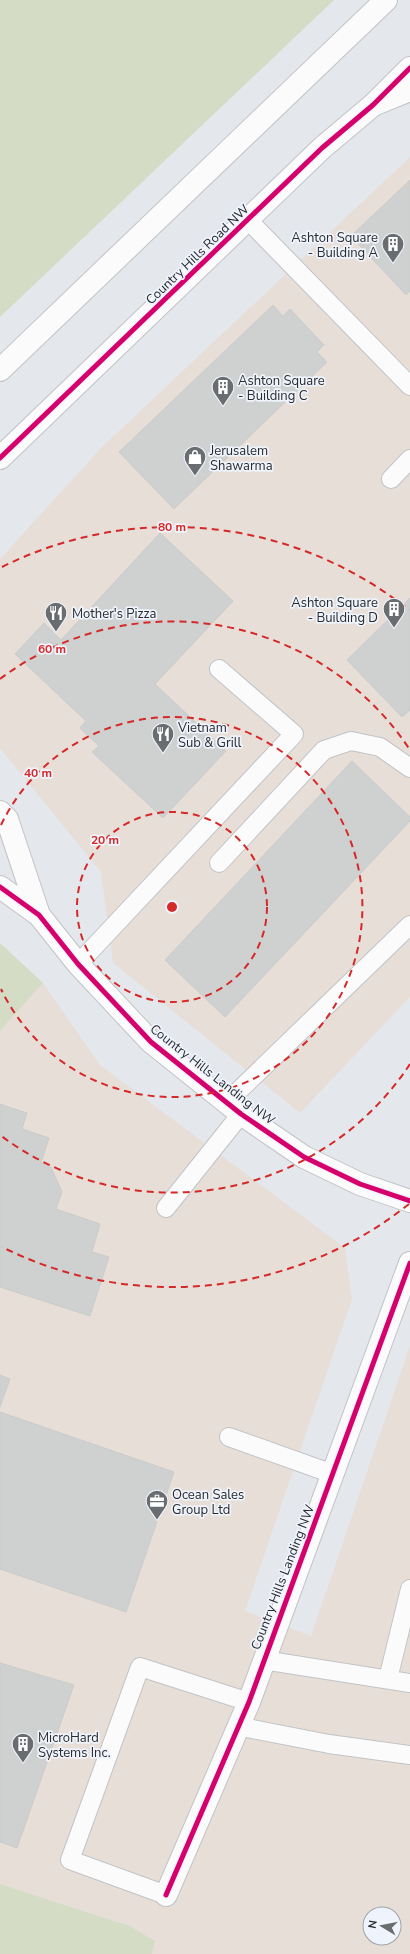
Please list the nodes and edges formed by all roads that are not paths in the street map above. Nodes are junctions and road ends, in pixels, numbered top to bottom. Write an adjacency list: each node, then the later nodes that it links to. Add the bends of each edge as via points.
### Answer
1 (386, 0): 6 (street)
2 (410, 68): 4 (street, Country Hills Road NW)
3 (410, 90): 4 (street)
4 (373, 105): 5 (street, Country Hills Road NW, via 322,148)
5 (248, 220): 7 (lane); 8 (street, Country Hills Road NW)
6 (0, 370)
7 (410, 386)
8 (0, 458)
9 (410, 459): 10 (lane)
10 (391, 479)
11 (219, 669): 18 (lane, via 294,734)
12 (410, 768): 14 (lane, via 380,747 351,741 324,750)
13 (0, 812): 16 (street, Country Hills Landing NW, via 7,819)
14 (219, 863)
15 (0, 887): 16 (street, Country Hills Landing NW)
16 (39, 916): 18 (street, Country Hills Landing NW)
17 (410, 925): 19 (lane)
18 (78, 964): 19 (street, Country Hills Landing NW, via 151,1042)
19 (234, 1108): 20 (street, Country Hills Landing NW, via 304,1157 360,1184); 21 (lane)
20 (410, 1201)
21 (166, 1208)
22 (410, 1263): 24 (street, Country Hills Landing NW)
23 (229, 1437): 24 (lane)
24 (333, 1474): 26 (street, Country Hills Landing NW)
25 (410, 1589): 27 (lane)
26 (263, 1660): 27 (lane); 29 (street, Country Hills Landing NW)
27 (388, 1679): 28 (lane)
28 (410, 1683)
29 (249, 1702): 30 (street, Country Hills Landing NW); 32 (lane, via 140,1667 70,1860)
30 (237, 1726): 31 (lane, via 329,1744); 32 (street, Country Hills Landing NW)
31 (410, 1755)
32 (166, 1895)

